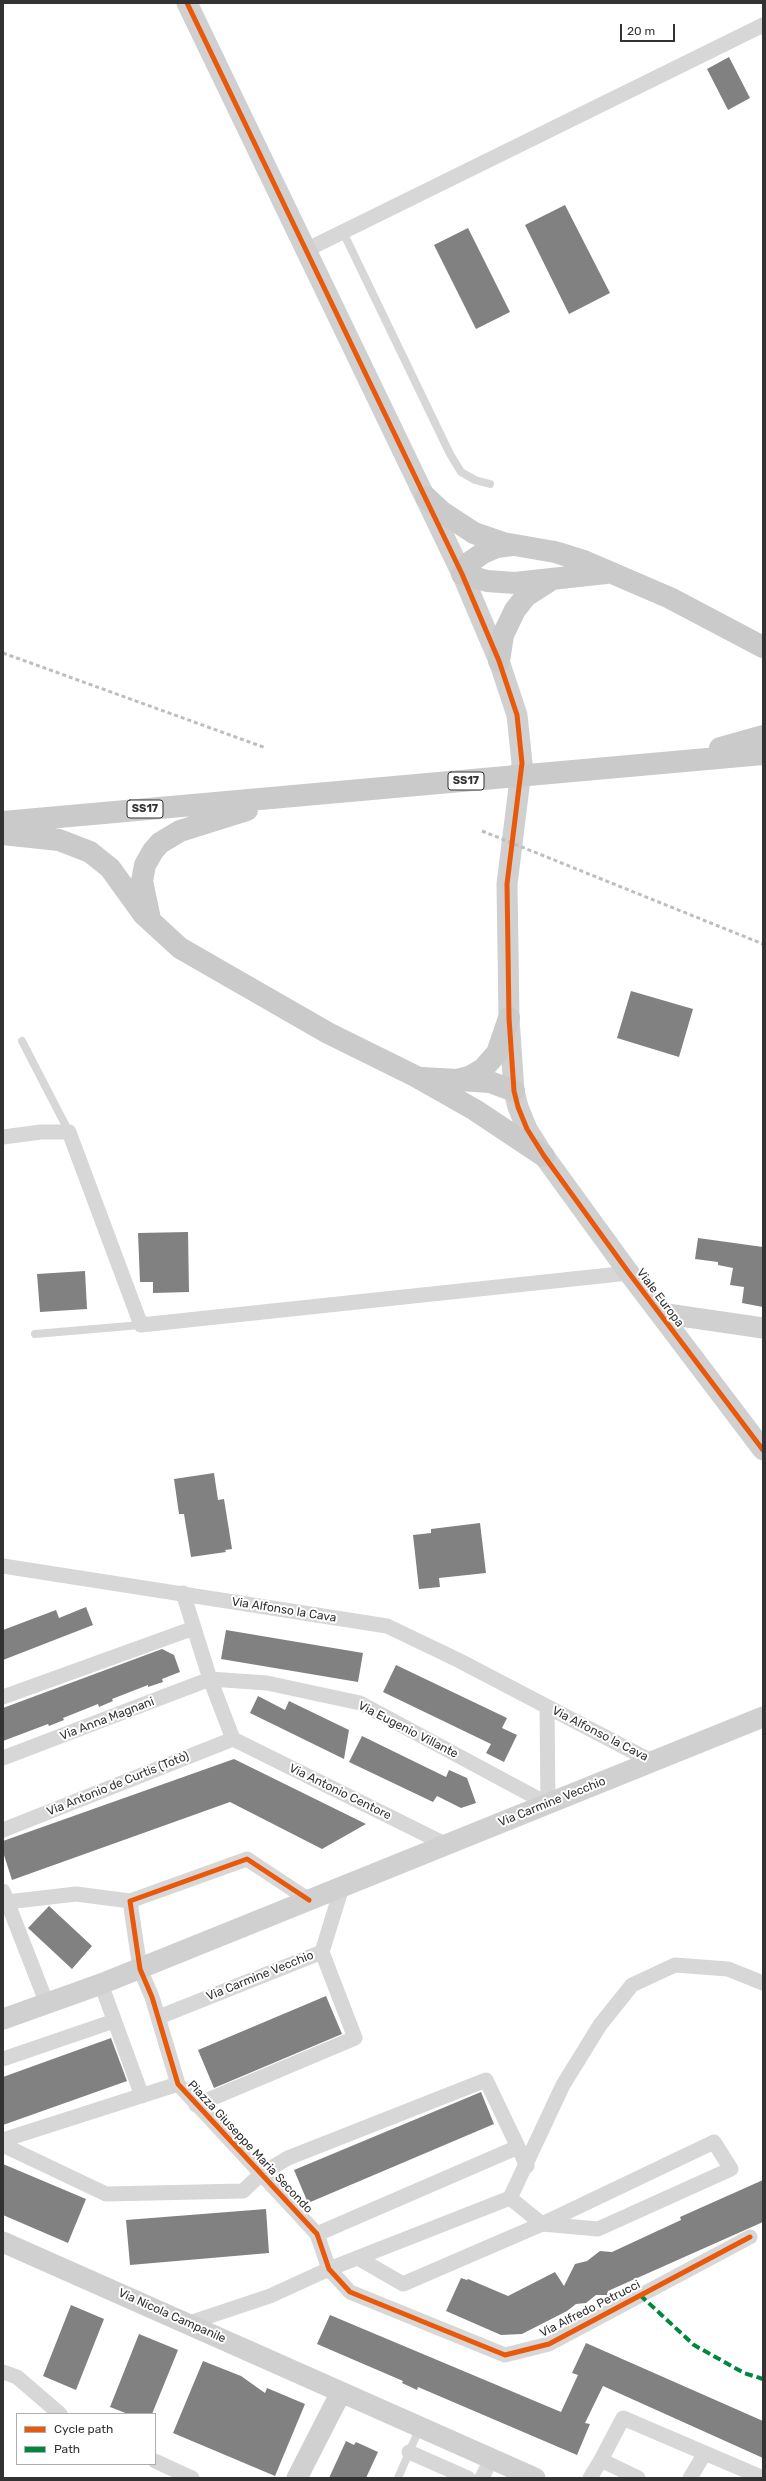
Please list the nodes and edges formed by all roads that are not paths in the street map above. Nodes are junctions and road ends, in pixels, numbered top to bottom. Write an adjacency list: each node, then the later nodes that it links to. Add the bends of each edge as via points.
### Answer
1 (187, 3): 4 (street, Viale Europa)
2 (763, 25): 3 (street)
3 (343, 232): 4 (street); 5 (lane, via 450,454 461,472 475,480)
4 (306, 250): 6 (street, Viale Europa)
5 (490, 484)
6 (426, 497): 7 (main road, via 467,529 492,540); 9 (street, Viale Europa)
7 (513, 545): 8 (main road, via 554,552); 9 (main road, via 497,547 483,553 470,562)
8 (611, 573): 10 (main road, via 583,574); 11 (main road, via 670,598)
9 (462, 574): 10 (main road, via 501,582 526,583); 12 (street, Viale Europa)
10 (558, 579): 12 (main road, via 541,586 520,602 503,635)
11 (763, 647)
12 (499, 661): 20 (street, Viale Europa, via 517,715 522,746 507,884)
13 (763, 736): 15 (main road)
14 (763, 754): 15 (main road, SS17)
15 (663, 763): 16 (main road, SS17)
16 (297, 797): 17 (main road, SS17); 19 (main road, via 191,827 160,843 148,858 143,877 143,892)
17 (3, 822)
18 (3, 834): 19 (main road, via 59,840 90,852 110,868 134,904)
19 (151, 922): 22 (main road, via 170,941 199,961 328,1033)
20 (509, 1018): 23 (main road, via 494,1058 476,1073); 24 (street, Viale Europa)
21 (22, 1041): 26 (lane)
22 (415, 1076): 23 (main road, via 433,1080); 25 (main road)
23 (457, 1080): 24 (main road, via 490,1082)
24 (514, 1091): 25 (main road, via 490,1102); 28 (street, Viale Europa, via 527,1129)
25 (459, 1102): 28 (main road, via 501,1126)
26 (69, 1132): 27 (street, via 41,1132); 31 (street)
27 (3, 1137)
28 (544, 1156): 29 (street, Viale Europa)
29 (629, 1273): 30 (street, Viale Europa); 31 (street)
30 (660, 1313): 32 (street); 34 (street, Viale Europa)
31 (141, 1325): 33 (lane)
32 (763, 1328)
33 (35, 1334)
34 (763, 1450)
35 (3, 1566): 36 (street, Via Alfonso la Cava)
36 (183, 1593): 37 (street); 40 (street, Via Alfonso la Cava, via 387,1626)
37 (194, 1628): 38 (street); 39 (street)
38 (210, 1679): 42 (street); 43 (street, Via Anna Magnani); 45 (street, Via Eugenio Villante, via 267,1683 360,1703)
39 (3, 1697)
40 (547, 1707): 44 (street, Via Alfonso la Cava); 45 (street, Via Alfonso la Cava)
41 (763, 1717): 44 (street, Via Carmine Vecchio)
42 (233, 1739): 46 (street, Via Antonio de Curtis (Totò)); 47 (street, Via Antonio Centore)
43 (3, 1758)
44 (653, 1762): 45 (street, Via Carmine Vecchio)
45 (548, 1804): 47 (street, Via Carmine Vecchio)
46 (3, 1830)
47 (447, 1845): 48 (street, Via Carmine Vecchio)
48 (342, 1887): 50 (street, Via Carmine Vecchio); 52 (street, Via Carmine Vecchio)
49 (5, 1897): 51 (street, via 76,1894); 56 (street)
50 (309, 1900): 51 (street, via 247,1860); 53 (street, Via Carmine Vecchio)
51 (130, 1901): 53 (street)
52 (322, 1952): 57 (street, Via Carmine Vecchio); 63 (street, via 355,2038)
53 (140, 1969): 55 (street, Via Carmine Vecchio); 57 (street, Piazza Giuseppe Maria Secondo)
54 (763, 1983): 67 (street, via 728,1969 675,1965 632,1986 600,2025 564,2085)
55 (101, 1984): 56 (street, Via Carmine Vecchio); 59 (street)
56 (47, 2004): 58 (street, Via Carmine Vecchio)
57 (158, 2017): 61 (street, Piazza Giuseppe Maria Secondo)
58 (3, 2019)
59 (114, 2021): 60 (street); 62 (street)
60 (3, 2059)
61 (178, 2084): 62 (street, Piazza Giuseppe Maria Secondo); 63 (street, Piazza Giuseppe Maria Secondo)
62 (142, 2096): 64 (street, Piazza Giuseppe Maria Secondo)
63 (196, 2105): 68 (street, Piazza Giuseppe Maria Secondo)
64 (3, 2140)
65 (3, 2145): 68 (street, Piazza Giuseppe Maria Secondo, via 106,2194 243,2191)
66 (518, 2147): 67 (street, Piazza Giuseppe Maria Secondo); 68 (street, Piazza Giuseppe Maria Secondo, via 486,2080 288,2158); 71 (street)
67 (527, 2166): 69 (street)
68 (261, 2174): 71 (street, Piazza Giuseppe Maria Secondo)
69 (510, 2198): 70 (street); 74 (street)
70 (542, 2224): 70 (street, via 598,2229 731,2169 714,2142); 74 (street, via 403,2284)
71 (317, 2234): 75 (street, Piazza Giuseppe Maria Secondo)
72 (750, 2237): 75 (street, Via Alfredo Petrucci, via 549,2344 505,2355 350,2292)
73 (3, 2242): 76 (street, Via Nicola Campanile)
74 (358, 2258): 75 (street)
75 (329, 2269): 76 (street, via 270,2296)
76 (189, 2323): 78 (street, Via Nicola Campanile)
77 (3, 2372): 79 (street, via 18,2378)
78 (341, 2392): 80 (street, Via Nicola Campanile); 87 (street)
79 (59, 2413)
80 (420, 2427): 81 (lane); 83 (street, Via Nicola Campanile)
81 (409, 2452): 88 (lane); 89 (street)
82 (705, 2453): 84 (street, via 623,2418); 94 (street); 95 (street)
83 (491, 2459): 90 (street); 91 (street, Via Nicola Campanile)
84 (600, 2460): 92 (street); 93 (street)
85 (156, 2461): 86 (street)
86 (192, 2478)
87 (297, 2478)
88 (398, 2478)
89 (468, 2478)
90 (482, 2478)
91 (535, 2478)
92 (590, 2478)
93 (638, 2478)
94 (690, 2478)
95 (763, 2478)

